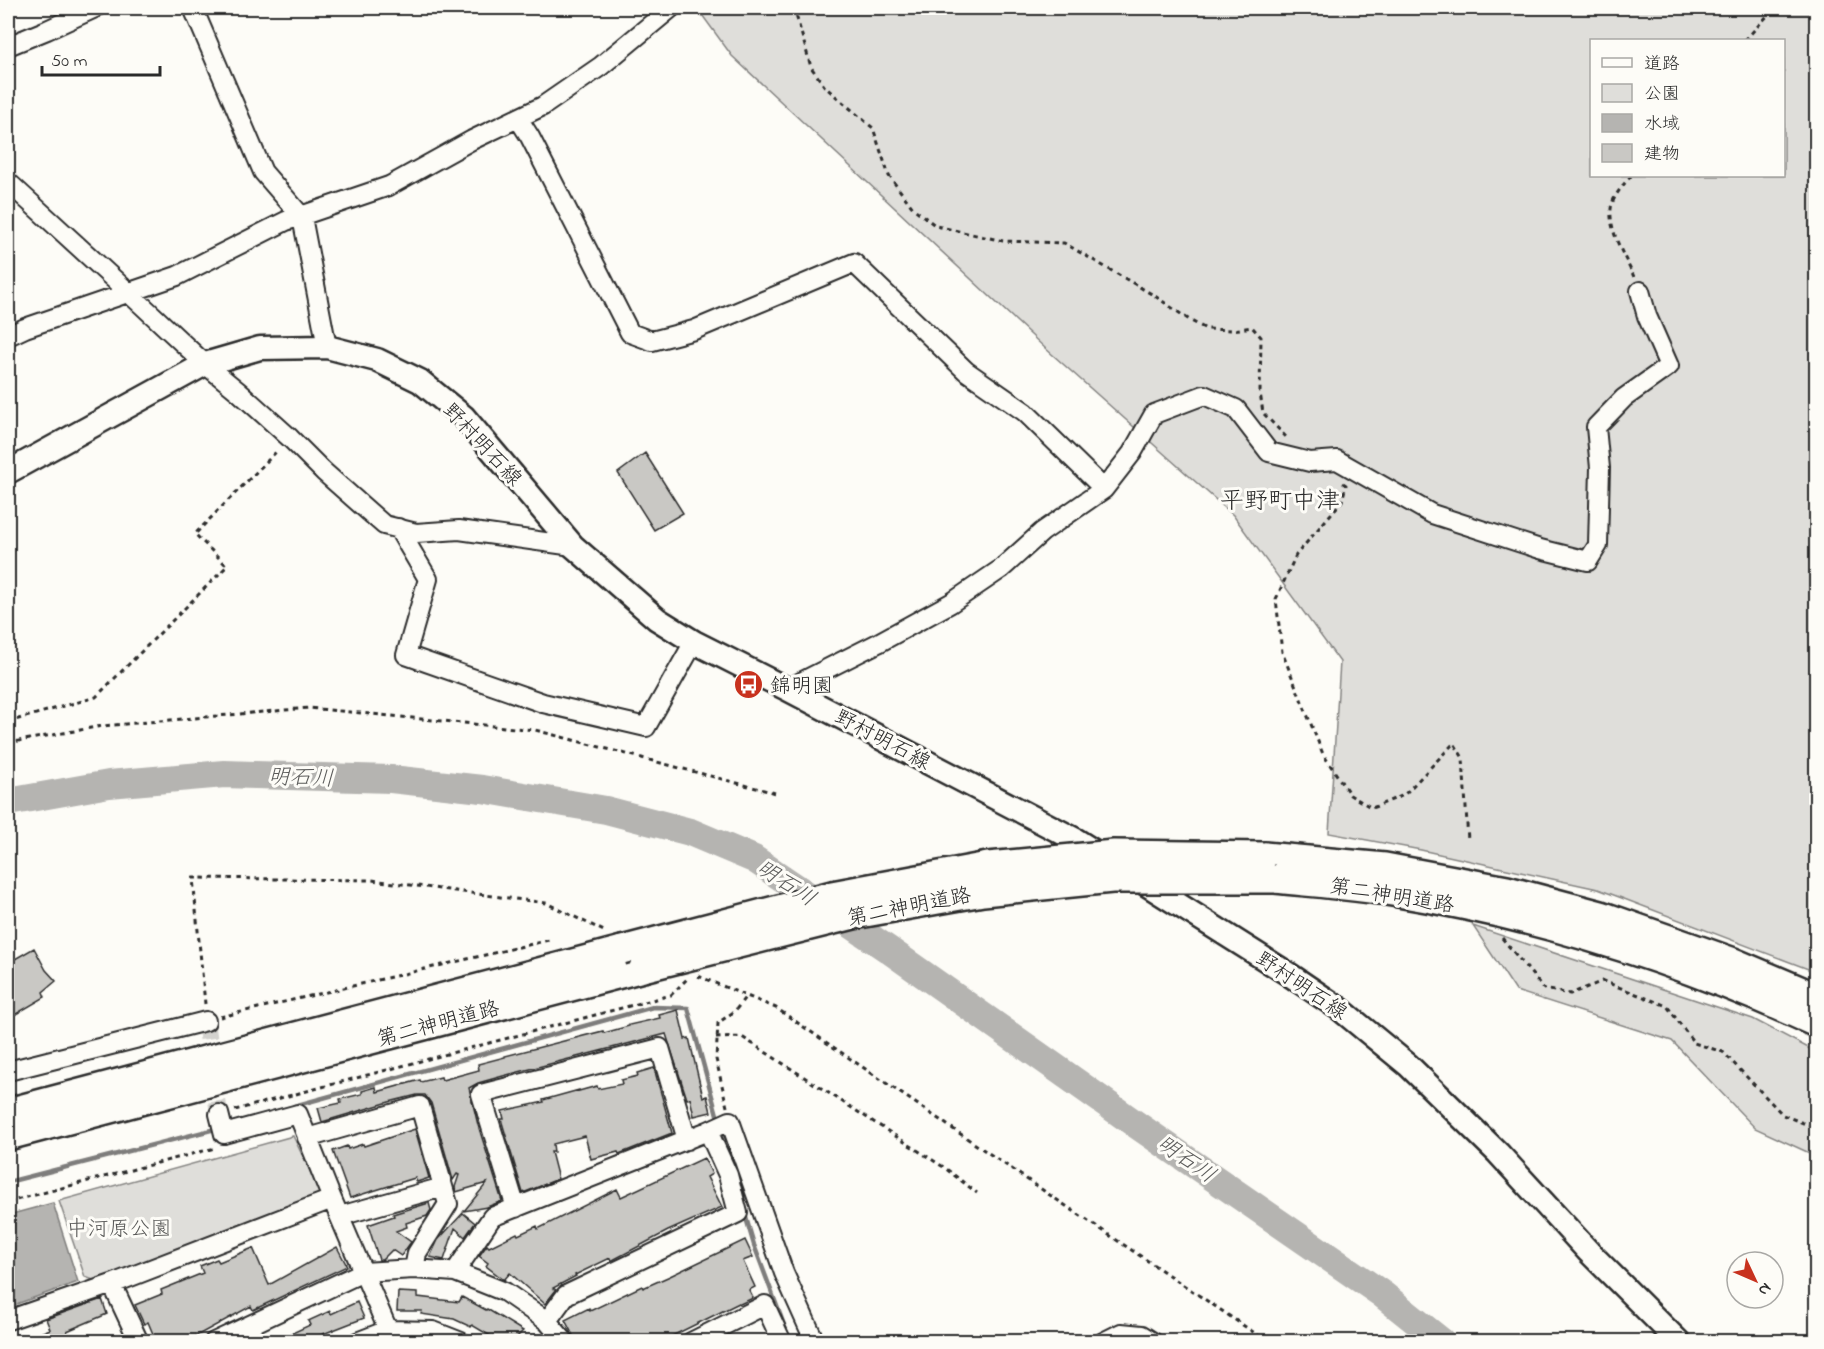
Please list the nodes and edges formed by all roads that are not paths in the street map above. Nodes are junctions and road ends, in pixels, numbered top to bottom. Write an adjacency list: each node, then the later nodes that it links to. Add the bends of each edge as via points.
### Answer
1 (94, 8): 4 (street)
2 (193, 8): 7 (street, via 263,172)
3 (671, 8): 5 (street, via 601,66 543,106)
4 (8, 45)
5 (518, 118): 7 (street, via 389,186); 14 (street, via 630,333 652,341 694,330 854,262 966,371 1025,412)
6 (8, 182): 9 (street)
7 (302, 217): 9 (street, via 286,221 177,276); 11 (street)
8 (1640, 291): 14 (street, via 1669,366 1624,399 1596,427 1600,468 1598,545 1588,561 1432,514 1337,459 1310,462 1269,452 1236,409 1204,395 1154,414 1132,453)
9 (129, 293): 10 (street); 12 (street)
10 (8, 336)
11 (327, 346): 12 (main road, 野村明石線, via 260,348); 16 (main road, 野村明石線, via 376,360 420,381 464,417)
12 (205, 364): 13 (main road, 野村明石線); 15 (street, via 384,525)
13 (8, 472)
14 (1104, 489): 18 (street, via 951,603)
15 (398, 528): 16 (street, via 416,533 459,530); 17 (street, via 428,579 406,655 543,703 646,727)
16 (573, 546): 17 (main road, 野村明石線, via 657,618)
17 (694, 642): 18 (main road, 野村明石線)
18 (788, 689): 51 (main road, 野村明石線, via 1076,840 1340,1009 1408,1065 1490,1145 1589,1252)
19 (1270, 867): 20 (highway, 第二神明道路, via 1385,867 1507,890 1623,923 1731,961); 22 (highway, 第二神明道路, via 1504,914 1592,937 1721,982); 24 (highway, 第二神明道路, bridge, via 1114,854 988,866 832,895 615,942); 27 (highway, 第二神明道路, bridge, via 983,891 854,915)
20 (1816, 997)
21 (206, 1021): 23 (street)
22 (1816, 1023)
23 (8, 1071)
24 (8, 1112)
25 (219, 1114): 28 (street, via 224,1134 298,1114)
26 (708, 1131): 29 (street); 39 (street, via 728,1175 738,1213 566,1295); 48 (street, via 730,1121 784,1272)
27 (8, 1136)
28 (308, 1138): 30 (street, via 420,1106); 31 (street)
29 (687, 1140): 32 (street); 32 (street, via 660,1048 482,1094)
30 (443, 1187): 33 (street); 34 (street, via 448,1204 417,1253)
31 (332, 1199): 33 (street); 37 (street)
32 (516, 1208): 36 (street, via 492,1217)
33 (340, 1216): 35 (street)
34 (414, 1269): 35 (street); 36 (street)
35 (363, 1272): 40 (street); 42 (street)
36 (456, 1272): 39 (street, via 505,1292)
37 (112, 1284): 38 (street); 41 (street)
38 (8, 1320)
39 (547, 1321): 45 (street)
40 (388, 1330): 43 (street); 44 (street, via 433,1331)
41 (139, 1341)
42 (214, 1341)
43 (357, 1341)
44 (461, 1341)
45 (565, 1341)
46 (690, 1341): 47 (street, via 765,1305)
47 (782, 1341)
48 (814, 1341)
49 (1103, 1341): 50 (street, via 1121,1333 1142,1335)
50 (1153, 1341)
51 (1679, 1341)

